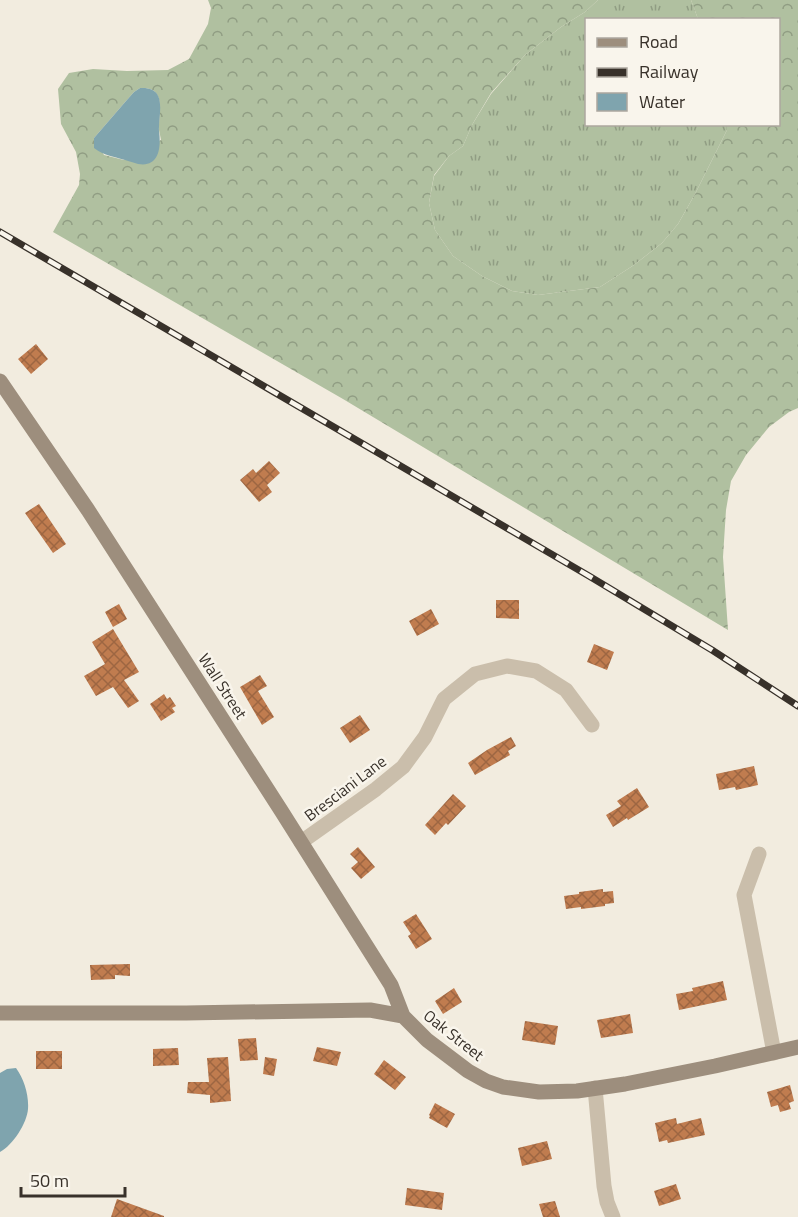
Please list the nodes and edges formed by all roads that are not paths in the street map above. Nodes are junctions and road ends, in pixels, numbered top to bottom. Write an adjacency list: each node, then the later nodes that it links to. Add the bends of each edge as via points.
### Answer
1 (0, 381): 3 (main road, Wall Street)
2 (592, 725): 3 (street, Bresciani Lane, via 566,690 536,671 507,666 475,674 444,699 425,737 403,766)
3 (302, 842): 6 (main road, Wall Street, via 391,985)
4 (759, 854): 8 (street, via 744,895)
5 (0, 1013): 6 (main road, Oak Street, via 370,1010)
6 (403, 1016): 9 (main road, Oak Street, via 426,1040 486,1081 539,1092)
7 (798, 1047): 8 (main road, Oak Street)
8 (774, 1053): 9 (main road, Oak Street)
9 (596, 1088): 10 (street, via 604,1186)
10 (612, 1217)

